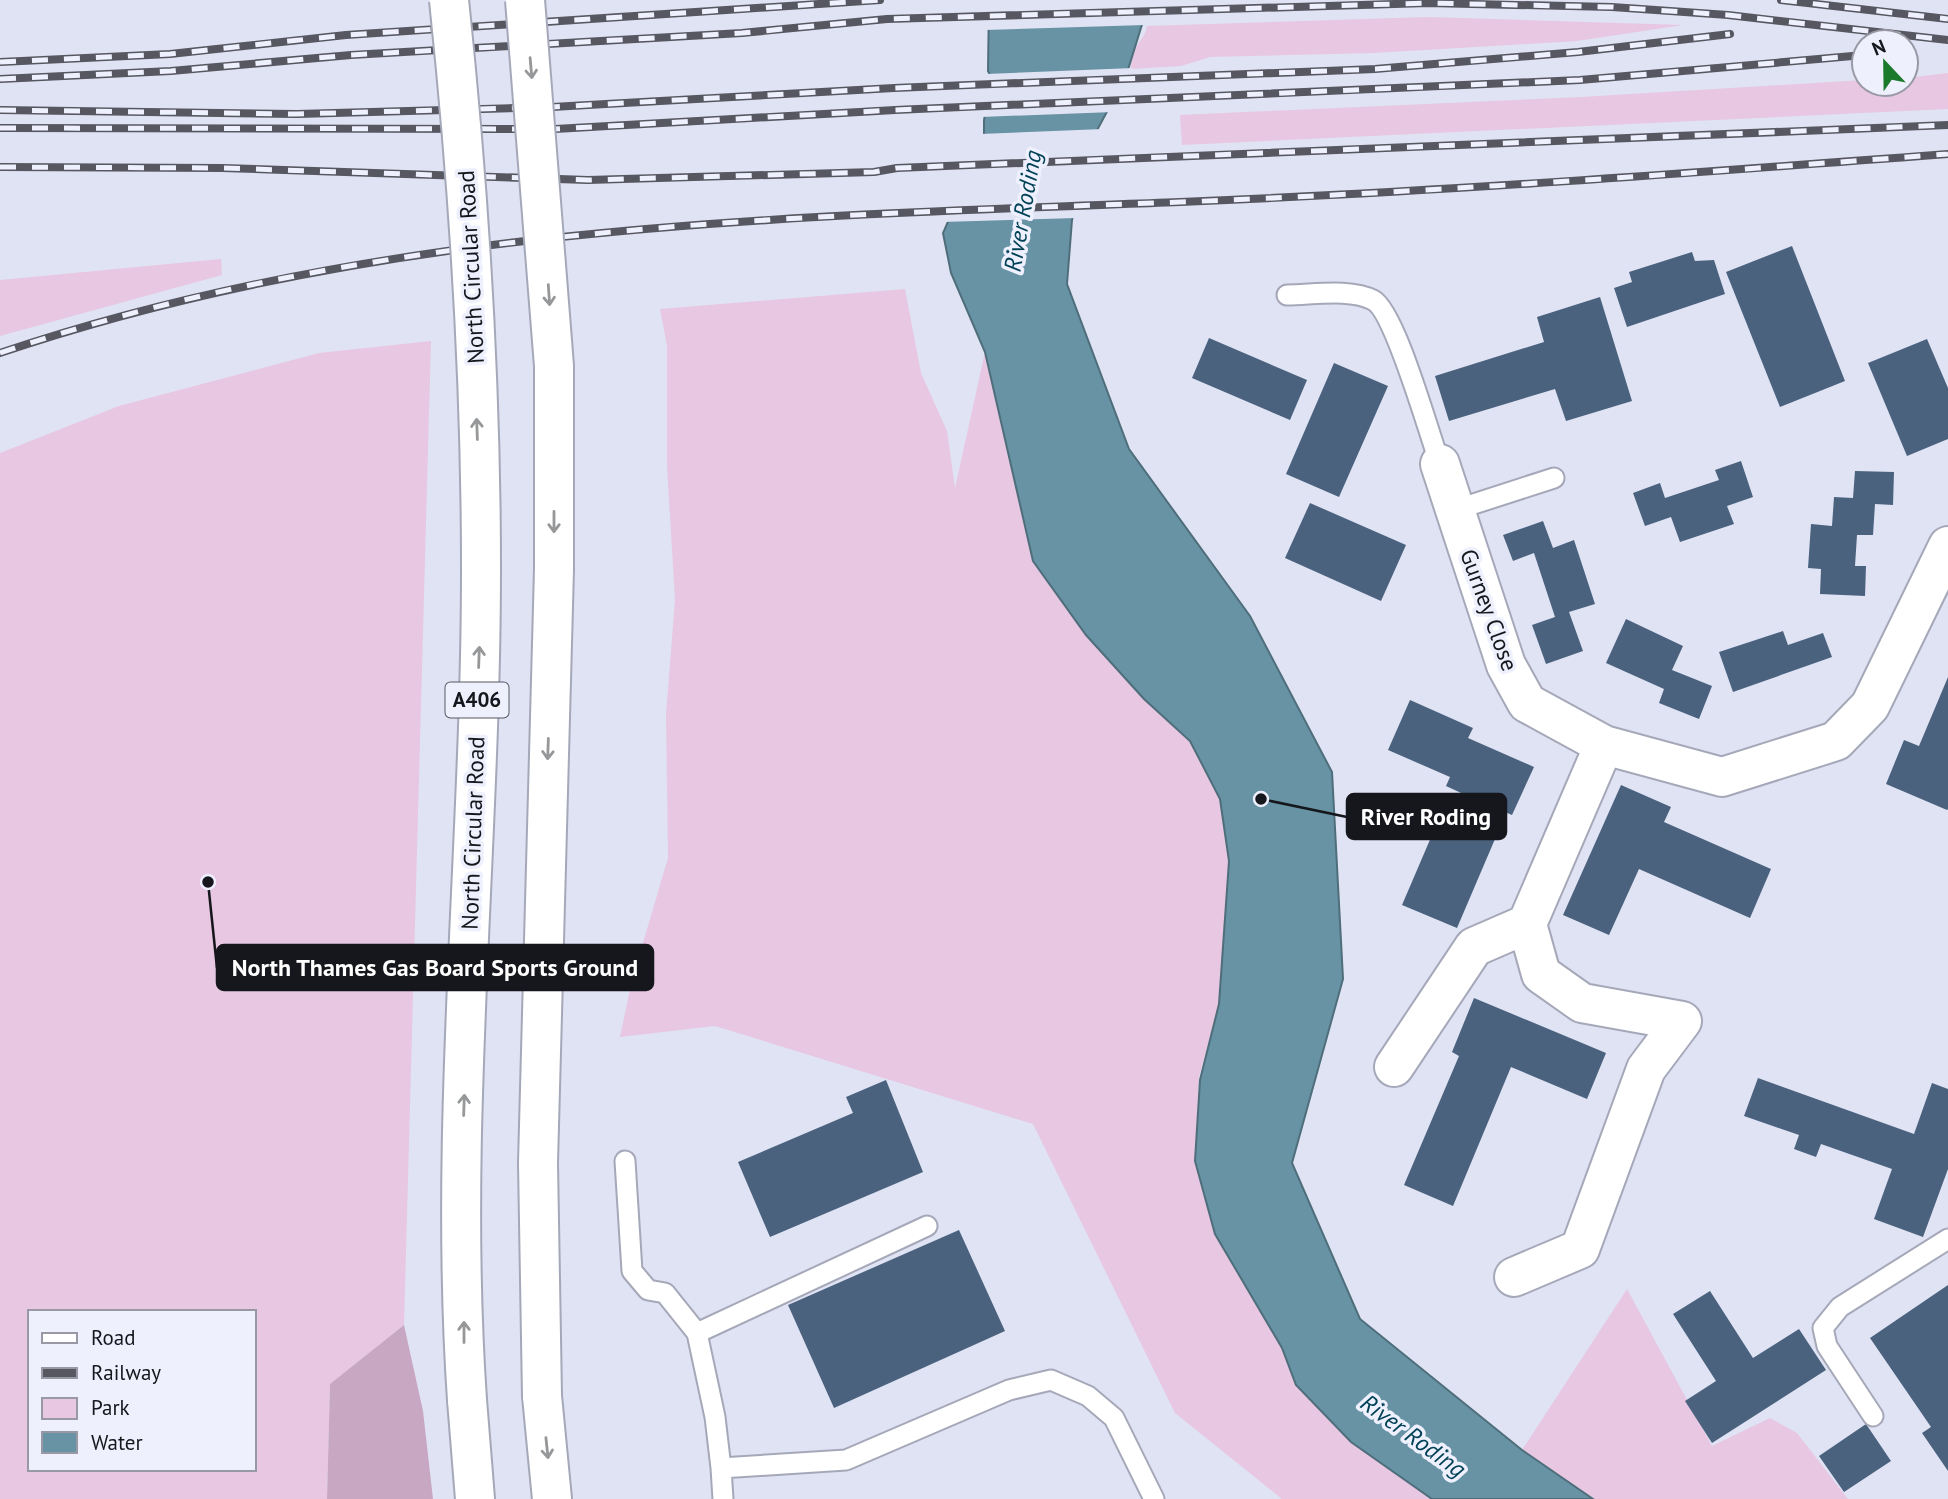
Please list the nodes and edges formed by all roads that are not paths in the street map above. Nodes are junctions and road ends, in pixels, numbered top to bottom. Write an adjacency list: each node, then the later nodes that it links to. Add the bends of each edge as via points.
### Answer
1 (449, 0): 18 (main road, North Circular Road / A406, one-way to 1, bridge, via 467,1400 462,1164 481,570 467,169)
2 (525, 0): 19 (main road, one-way to 19, bridge, via 554,366 554,569 538,1163 542,1396)
3 (1287, 295): 4 (lane, via 1348,295 1372,299 1381,306 1395,331)
4 (1440, 464): 6 (main road, Gurney Close)
5 (1554, 478): 6 (lane)
6 (1455, 510): 8 (main road, Gurney Close, via 1506,665 1527,703)
7 (1948, 546): 8 (main road, Gurney Close, via 1870,706 1836,741 1722,778)
8 (1604, 745): 9 (main road)
9 (1527, 924): 10 (main road, via 1474,947); 14 (main road, via 1541,974 1582,1003 1682,1021 1646,1069 1580,1250)
10 (1394, 1067)
11 (625, 1161): 15 (lane, via 632,1271 648,1290 665,1293)
12 (927, 1226): 15 (lane)
13 (1948, 1239): 16 (lane, via 1840,1307 1823,1328 1827,1346)
14 (1514, 1277)
15 (697, 1333): 17 (lane)
16 (1873, 1416)
17 (721, 1468): 20 (lane); 21 (lane, via 846,1460 1009,1390 1051,1380 1088,1396 1114,1418)
18 (475, 1499)
19 (552, 1499)
20 (723, 1499)
21 (1154, 1499)

